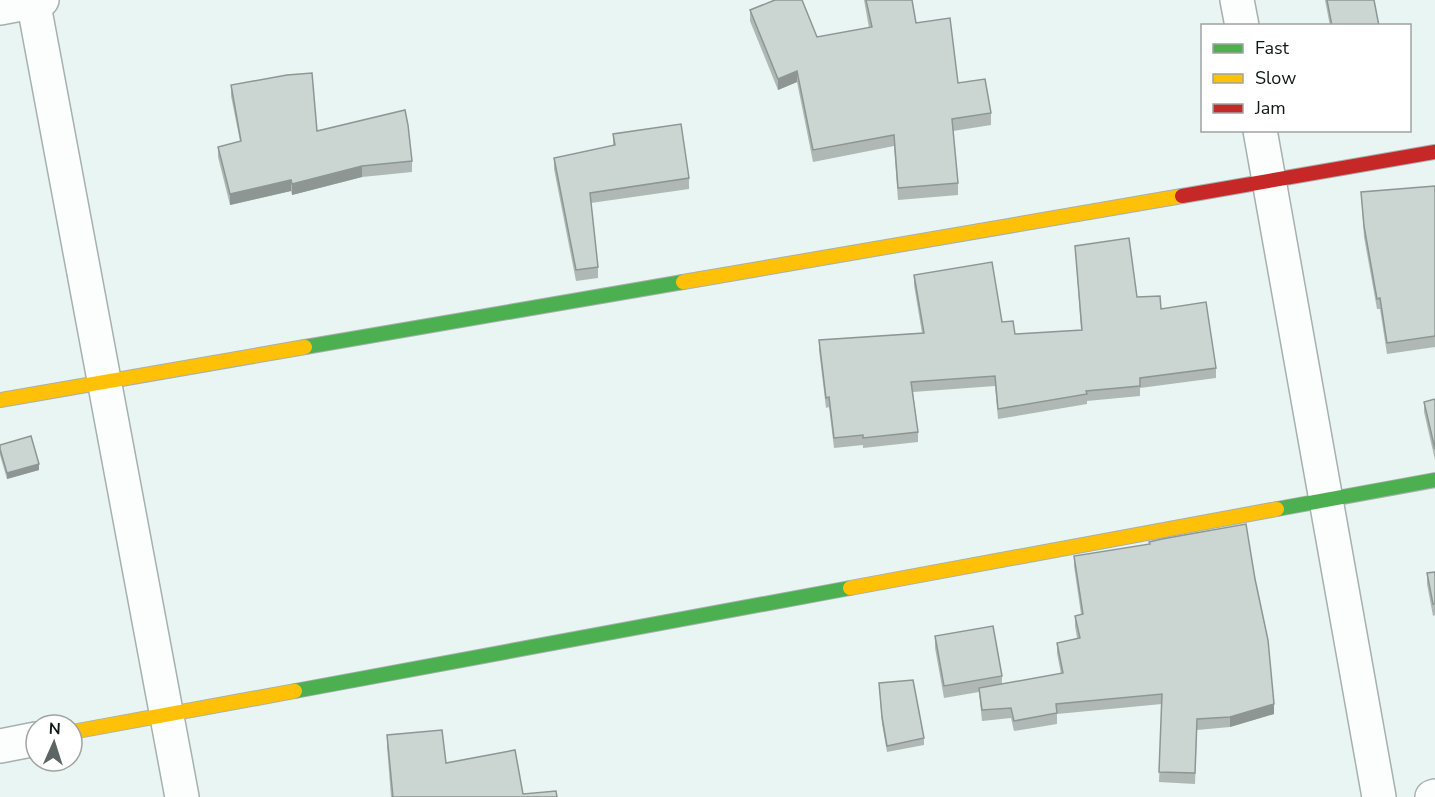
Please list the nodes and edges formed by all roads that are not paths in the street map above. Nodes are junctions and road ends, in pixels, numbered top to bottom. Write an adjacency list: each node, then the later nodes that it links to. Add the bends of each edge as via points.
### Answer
1 (1237, 0): 4 (street)
2 (36, 1): 3 (street); 8 (street)
3 (0, 8)
4 (1242, 24)
5 (1260, 132): 7 (street)
6 (1435, 152): 7 (street)
7 (1269, 180): 8 (street); 11 (street)
8 (104, 382): 9 (street); 12 (street)
9 (0, 400)
10 (1435, 480): 11 (street)
11 (1326, 501): 12 (street); 17 (street)
12 (166, 715): 13 (street); 16 (street)
13 (84, 730)
14 (24, 741): 15 (street)
15 (0, 746)
16 (182, 797)
17 (1378, 797)

